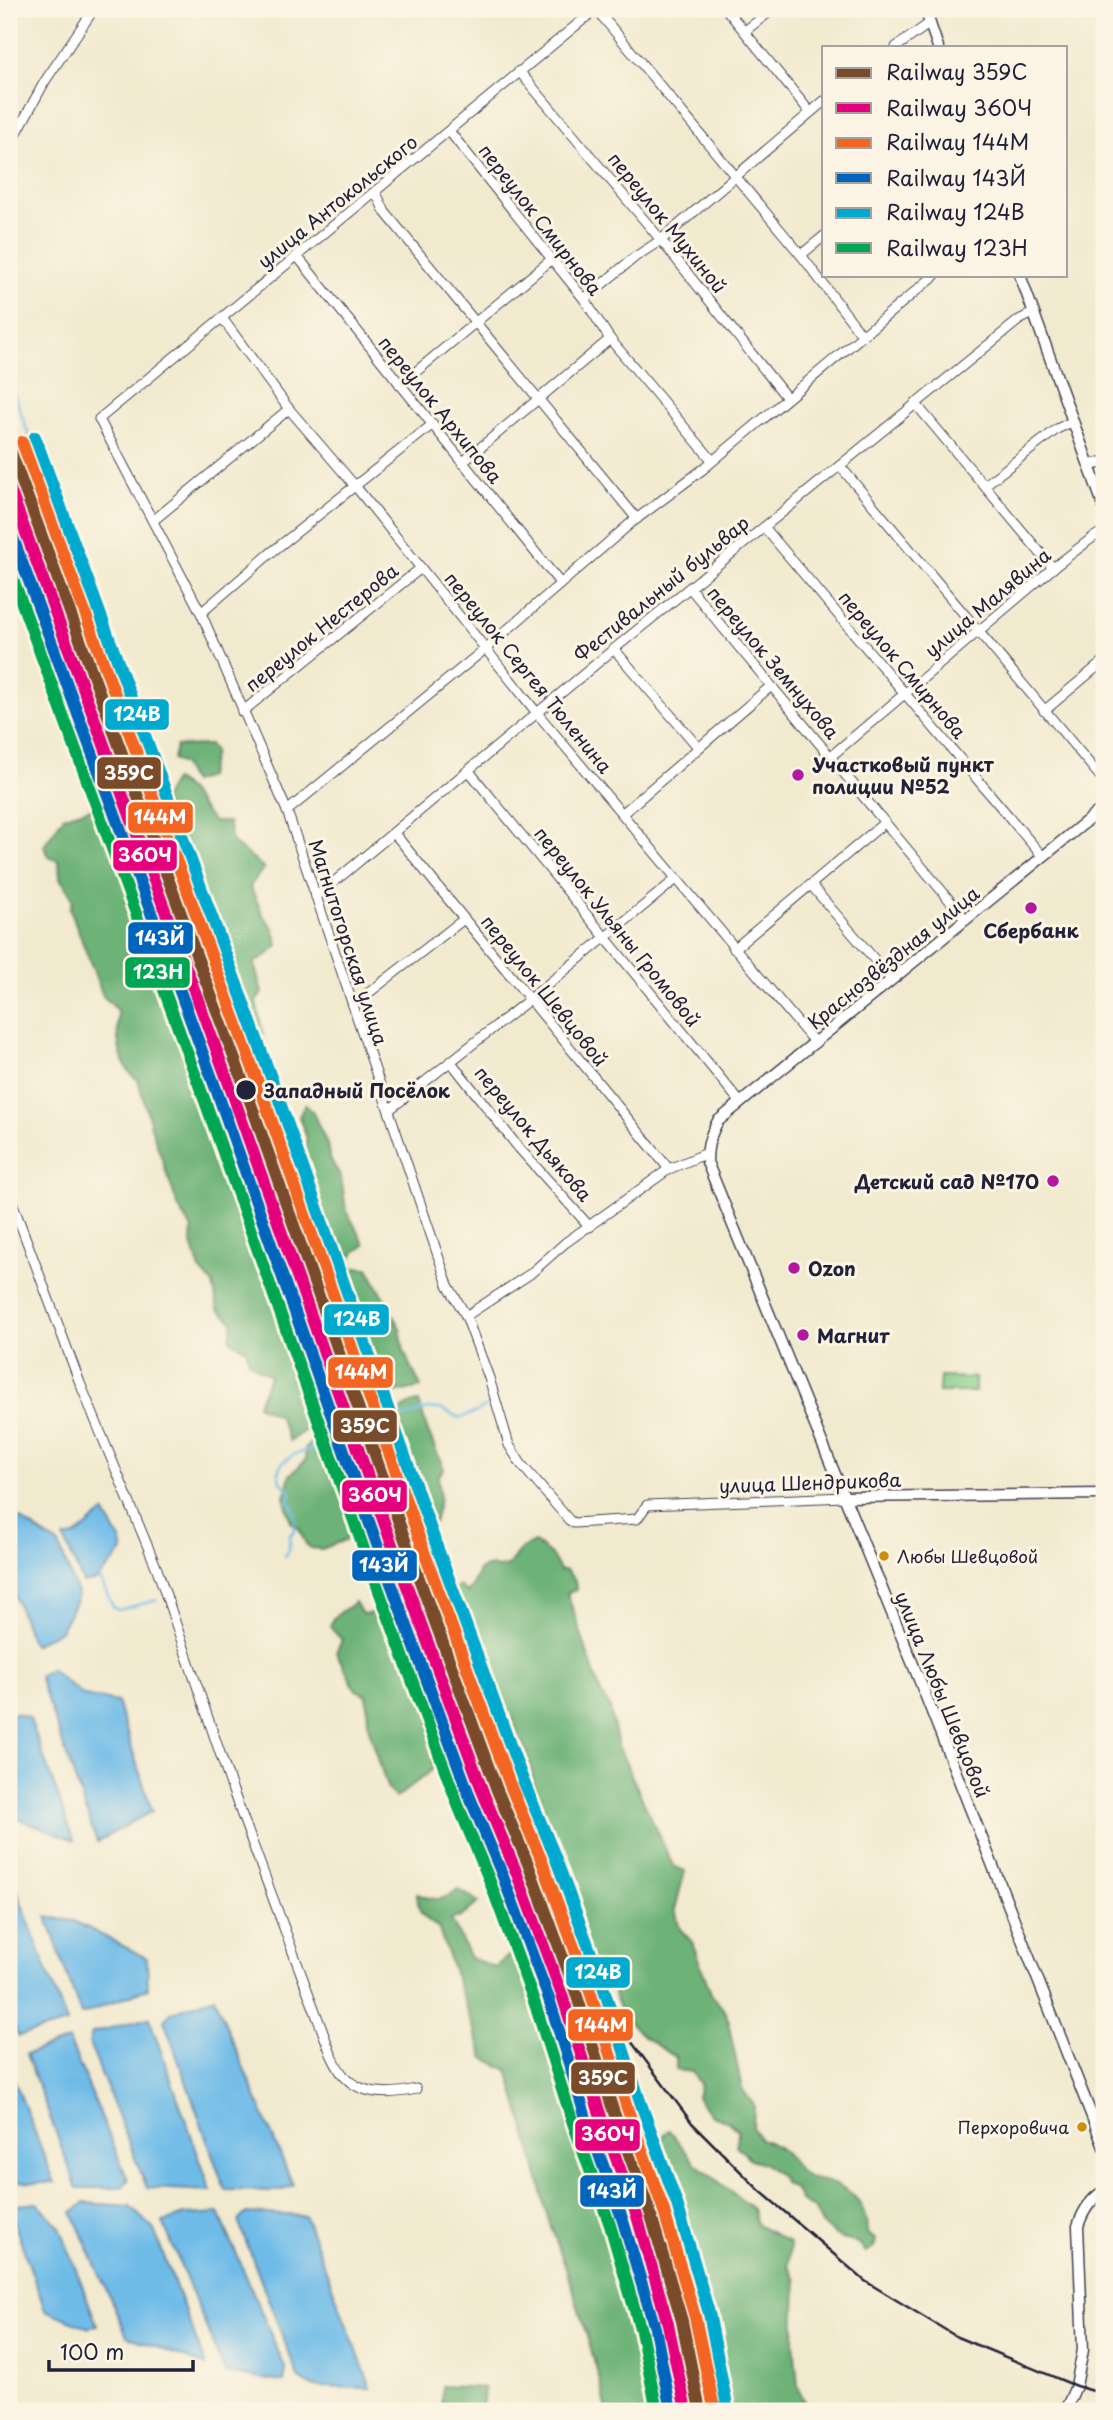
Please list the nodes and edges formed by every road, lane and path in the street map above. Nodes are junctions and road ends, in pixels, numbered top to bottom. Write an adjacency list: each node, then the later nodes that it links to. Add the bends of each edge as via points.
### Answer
1 (94, 9): 14 (street)
2 (596, 9): 10 (street, улица Антокольского); 15 (street)
3 (726, 9): 7 (street)
4 (773, 9): 7 (street)
5 (925, 9): 6 (street)
6 (930, 23): 8 (street); 9 (street)
7 (745, 31): 12 (street)
8 (897, 46)
9 (938, 46)
10 (519, 71): 13 (street, улица Антокольского); 18 (street, переулок Мухиной)
11 (822, 103): 12 (street)
12 (810, 113): 15 (street)
13 (449, 131): 16 (street, улица Антокольского); 21 (street, переулок Смирнова)
14 (9, 147)
15 (734, 176): 18 (street); 19 (street)
16 (376, 193): 20 (street, улица Антокольского); 27 (street, via 385,212)
17 (822, 238): 19 (street)
18 (661, 240): 24 (street); 31 (street, переулок Мухиной)
19 (801, 255): 28 (street)
20 (297, 256): 26 (street, улица Антокольского); 30 (street, переулок Архипова)
21 (552, 259): 24 (street, переулок Смирнова); 27 (street)
22 (934, 276): 28 (street)
23 (1020, 276): 25 (street)
24 (584, 299): 29 (street, переулок Смирнова)
25 (1033, 313): 33 (street, Фестивальный бульвар); 36 (street)
26 (222, 318): 34 (street, переулок Сергея Тюленина); 35 (street, улица Антокольского)
27 (477, 323): 30 (street); 32 (street)
28 (862, 335): 31 (street)
29 (610, 339): 32 (street); 38 (street, переулок Смирнова)
30 (400, 386): 37 (street, переулок Архипова)
31 (787, 398): 38 (street)
32 (538, 400): 40 (street); 46 (street)
33 (915, 403): 42 (street, Фестивальный бульвар); 43 (street)
34 (289, 409): 44 (street, переулок Сергея Тюленина); 47 (street)
35 (99, 419): 47 (street, Магнитогорская улица)
36 (1073, 421): 41 (street); 43 (street)
37 (433, 424): 40 (street, переулок Архипова); 44 (street)
38 (712, 460): 46 (street)
39 (1104, 461): 41 (street)
40 (462, 463): 52 (street, переулок Архипова)
41 (1089, 465): 45 (street)
42 (840, 466): 48 (street, Фестивальный бульвар); 55 (street)
43 (985, 485): 51 (street)
44 (356, 487): 50 (street, переулок Сергея Тюленина); 54 (street)
45 (1104, 507)
46 (637, 519): 52 (street)
47 (154, 520): 54 (street, Магнитогорская улица)
48 (764, 527): 53 (street, Фестивальный бульвар); 60 (street, переулок Смирнова)
49 (1104, 531): 51 (street, улица Малявина)
50 (421, 568): 56 (street, переулок Сергея Тюленина); 62 (street, переулок Нестерова)
51 (1053, 568): 55 (street, улица Малявина)
52 (560, 583): 56 (street)
53 (690, 588): 57 (street, Фестивальный бульвар); 59 (street, переулок Земнухова)
54 (201, 613): 62 (street, Магнитогорская улица)
55 (978, 632): 60 (street, улица Малявина); 61 (street)
56 (485, 649): 63 (street, переулок Сергея Тюленина); 69 (street)
57 (614, 649): 63 (street, Фестивальный бульвар); 64 (street)
58 (1104, 661): 61 (street)
59 (771, 686): 64 (street); 65 (street, переулок Земнухова)
60 (904, 693): 65 (street, улица Малявина); 73 (street, переулок Смирнова)
61 (1044, 711): 67 (street)
62 (242, 712): 69 (street, Магнитогорская улица)
63 (537, 713): 66 (street, Фестивальный бульвар); 70 (street, переулок Сергея Тюленина)
64 (698, 747): 70 (street)
65 (830, 757): 71 (street, переулок Земнухова)
66 (469, 771): 72 (street, Фестивальный бульвар); 79 (street, переулок Ульяны Громовой)
67 (1104, 781)
68 (1104, 807): 73 (street, Краснозвёздная улица)
69 (286, 811): 76 (street, Магнитогорская улица)
70 (623, 813): 74 (street, переулок Сергея Тюленина)
71 (884, 823): 75 (street); 78 (street, переулок Земнухова)
72 (394, 833): 76 (street, Фестивальный бульвар); 77 (street, переулок Шевцовой)
73 (1043, 857): 78 (street, Краснозвёздная улица)
74 (675, 880): 79 (street); 80 (street, переулок Сергея Тюленина)
75 (811, 885): 80 (street); 81 (street)
76 (316, 897): 83 (street, Магнитогорская улица)
77 (464, 919): 82 (street, переулок Шевцовой); 83 (street)
78 (966, 919): 81 (street, Краснозвёздная улица)
79 (605, 937): 82 (street); 86 (street, переулок Ульяны Громовой)
80 (734, 949): 84 (street, переулок Сергея Тюленина)
81 (892, 980): 84 (street, Краснозвёздная улица)
82 (530, 999): 85 (street); 90 (street, переулок Шевцовой)
83 (353, 1005): 87 (street, Магнитогорская улица)
84 (815, 1043): 86 (street, Краснозвёздная улица)
85 (451, 1062): 87 (street); 92 (street, переулок Дьякова, via 518,1147)
86 (740, 1102): 88 (street, Краснозвёздная улица, via 718,1121)
87 (388, 1110): 93 (street, Магнитогорская улица, via 448,1284)
88 (709, 1138): 89 (street, улица Любы Шевцовой)
89 (707, 1153): 90 (street); 96 (street, улица Любы Шевцовой)
90 (669, 1169): 92 (street)
91 (9, 1195): 97 (street, via 157,1569 331,2054 346,2079 365,2090 399,2093)
92 (590, 1227): 93 (street)
93 (466, 1316): 94 (street, Магнитогорская улица, via 509,1446)
94 (540, 1486): 96 (street, улица Шендрикова, via 574,1523 637,1519 647,1505)
95 (1104, 1494): 96 (street, улица Шендрикова)
96 (845, 1497): 98 (street, улица Любы Шевцовой)
97 (416, 2089)
98 (1104, 2147)
99 (1104, 2191): 100 (street, via 1083,2211 1078,2226 1083,2350)
100 (1065, 2411)

